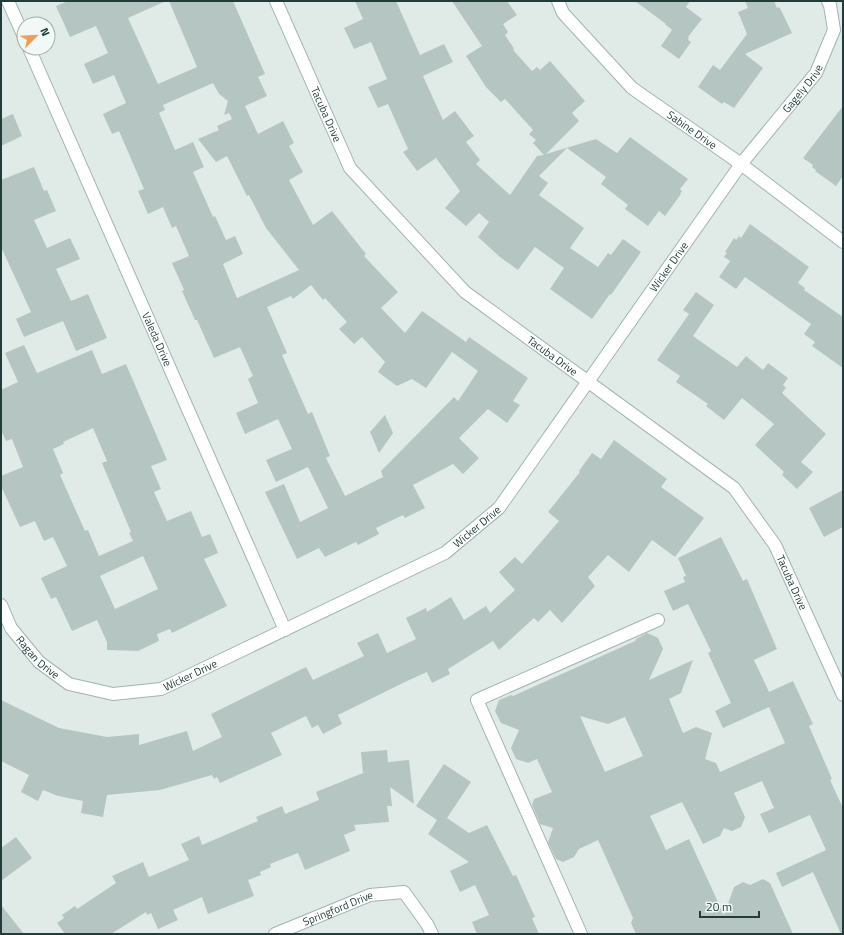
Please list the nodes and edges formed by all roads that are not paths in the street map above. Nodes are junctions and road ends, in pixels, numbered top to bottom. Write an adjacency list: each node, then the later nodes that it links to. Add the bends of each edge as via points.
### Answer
1 (8, 1): 5 (street)
2 (276, 1): 9 (street, Tacuba Drive, via 350,168 465,292)
3 (558, 1): 7 (street, Sabine Drive, via 563,13 632,88)
4 (828, 1): 7 (street, Gagely Drive, via 834,30 816,73)
5 (16, 19)
6 (33, 56): 12 (street, Valeda Drive)
7 (741, 164): 8 (street, Sabine Drive); 9 (street, Wicker Drive)
8 (843, 242)
9 (589, 382): 12 (street, Wicker Drive, via 499,508 446,553); 14 (street, Tacuba Drive, via 734,488 775,544)
10 (1, 605): 13 (street, Ragan Drive, via 11,628 39,662)
11 (658, 620): 17 (street, via 477,700)
12 (285, 630): 13 (street, Wicker Drive, via 161,689 113,694)
13 (69, 684)
14 (843, 695)
15 (275, 934): 16 (street, Springford Drive, via 370,895 404,892 428,924)
16 (432, 934)
17 (581, 934)

